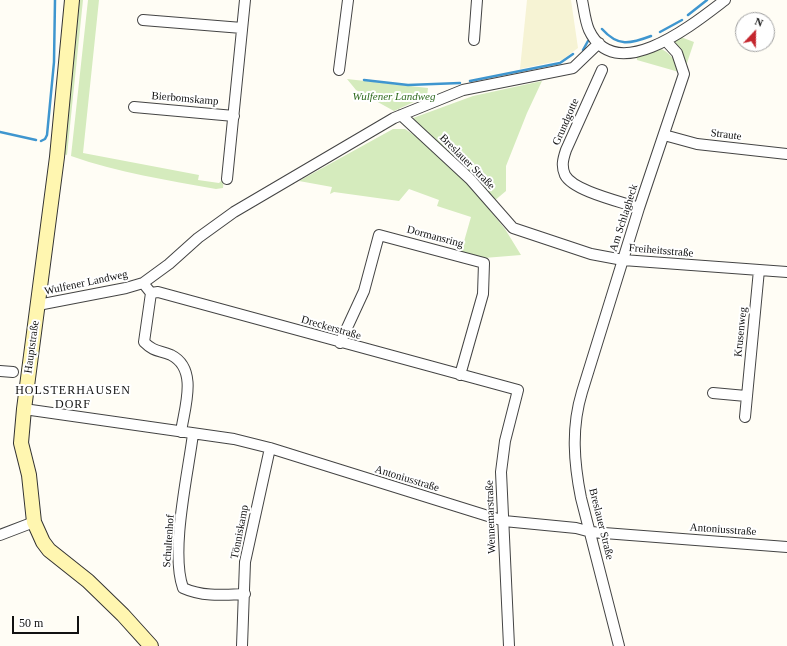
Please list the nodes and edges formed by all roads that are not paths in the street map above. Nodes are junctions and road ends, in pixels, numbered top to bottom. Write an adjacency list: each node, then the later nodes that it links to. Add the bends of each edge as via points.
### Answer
1 (72, 0): 27 (main road, Hauptstraße, via 57,157)
2 (245, 0): 8 (street, Bierbomskamp)
3 (348, 0): 12 (street)
4 (477, 0): 9 (street)
5 (582, 0): 11 (street, via 588,29)
6 (725, 0): 10 (street)
7 (143, 20): 8 (street)
8 (242, 28): 16 (street, Bierbomskamp)
9 (474, 40)
10 (666, 41): 11 (street, via 632,53 611,51); 17 (street, Am Schlagheck, via 676,53 684,74)
11 (599, 43): 15 (street, Wulfener Landweg, via 573,68 463,90)
12 (339, 70)
13 (602, 70): 20 (street, Grundgotte, via 566,150 562,164 565,176 574,185)
14 (134, 106): 16 (street, Bierbomskamp)
15 (401, 115): 21 (street, Breslauer Straße, via 470,179); 25 (street, Wulfener Landweg, via 234,212)
16 (234, 116): 19 (street, Bierbomskamp)
17 (664, 135): 18 (street, Straute, via 697,144); 20 (street, Am Schlagheck)
18 (787, 154)
19 (227, 179)
20 (639, 208): 22 (street, Am Schlagheck)
21 (513, 228): 22 (street, Freiheitsstraße, via 591,254)
22 (622, 260): 23 (street, Freiheitsstraße); 35 (street, Am Schlagheck)
23 (759, 270): 24 (street, Freiheitsstraße); 34 (street, Krusenweg)
24 (787, 272)
25 (143, 283): 26 (street); 27 (street, Wulfener Landweg)
26 (151, 293): 28 (street, Dreckerstraße, via 158,292); 38 (street, via 144,342 151,350 172,356 187,374 188,388)
27 (38, 306): 36 (main road, Hauptstraße)
28 (340, 343): 31 (street, Dreckerstraße); 31 (street, Dormansring, via 364,291 379,234 484,263 483,294)
29 (0, 371): 30 (street)
30 (13, 372)
31 (460, 375): 32 (street, Dreckerstraße)
32 (518, 390): 41 (street, Wennemarstraße, via 505,441 502,472)
33 (713, 393): 34 (street)
34 (746, 396): 37 (street, Krusenweg)
35 (578, 406): 43 (street, Breslauer Straße, via 574,435 576,467 581,498)
36 (24, 409): 38 (street, Antoniusstraße); 42 (main road, Hauptstraße, via 21,443 29,475)
37 (745, 417)
38 (182, 432): 39 (street, Antoniusstraße)
39 (194, 434): 40 (street, Antoniusstraße, via 234,439); 46 (street, Schultenhof, via 180,527 178,575 183,588 201,595)
40 (270, 448): 41 (street, Antoniusstraße); 46 (street, Tönniskamp, via 245,562)
41 (504, 521): 43 (street, Antoniusstraße, via 576,528); 49 (street, Wennemarstraße)
42 (34, 522): 44 (street); 47 (main road, Hauptstraße, via 50,550 93,586)
43 (591, 532): 45 (street, Antoniusstraße); 50 (street, Breslauer Straße)
44 (0, 535)
45 (787, 547)
46 (245, 594): 48 (street, Tönniskamp)
47 (151, 646)
48 (242, 646)
49 (509, 646)
50 (619, 646)

